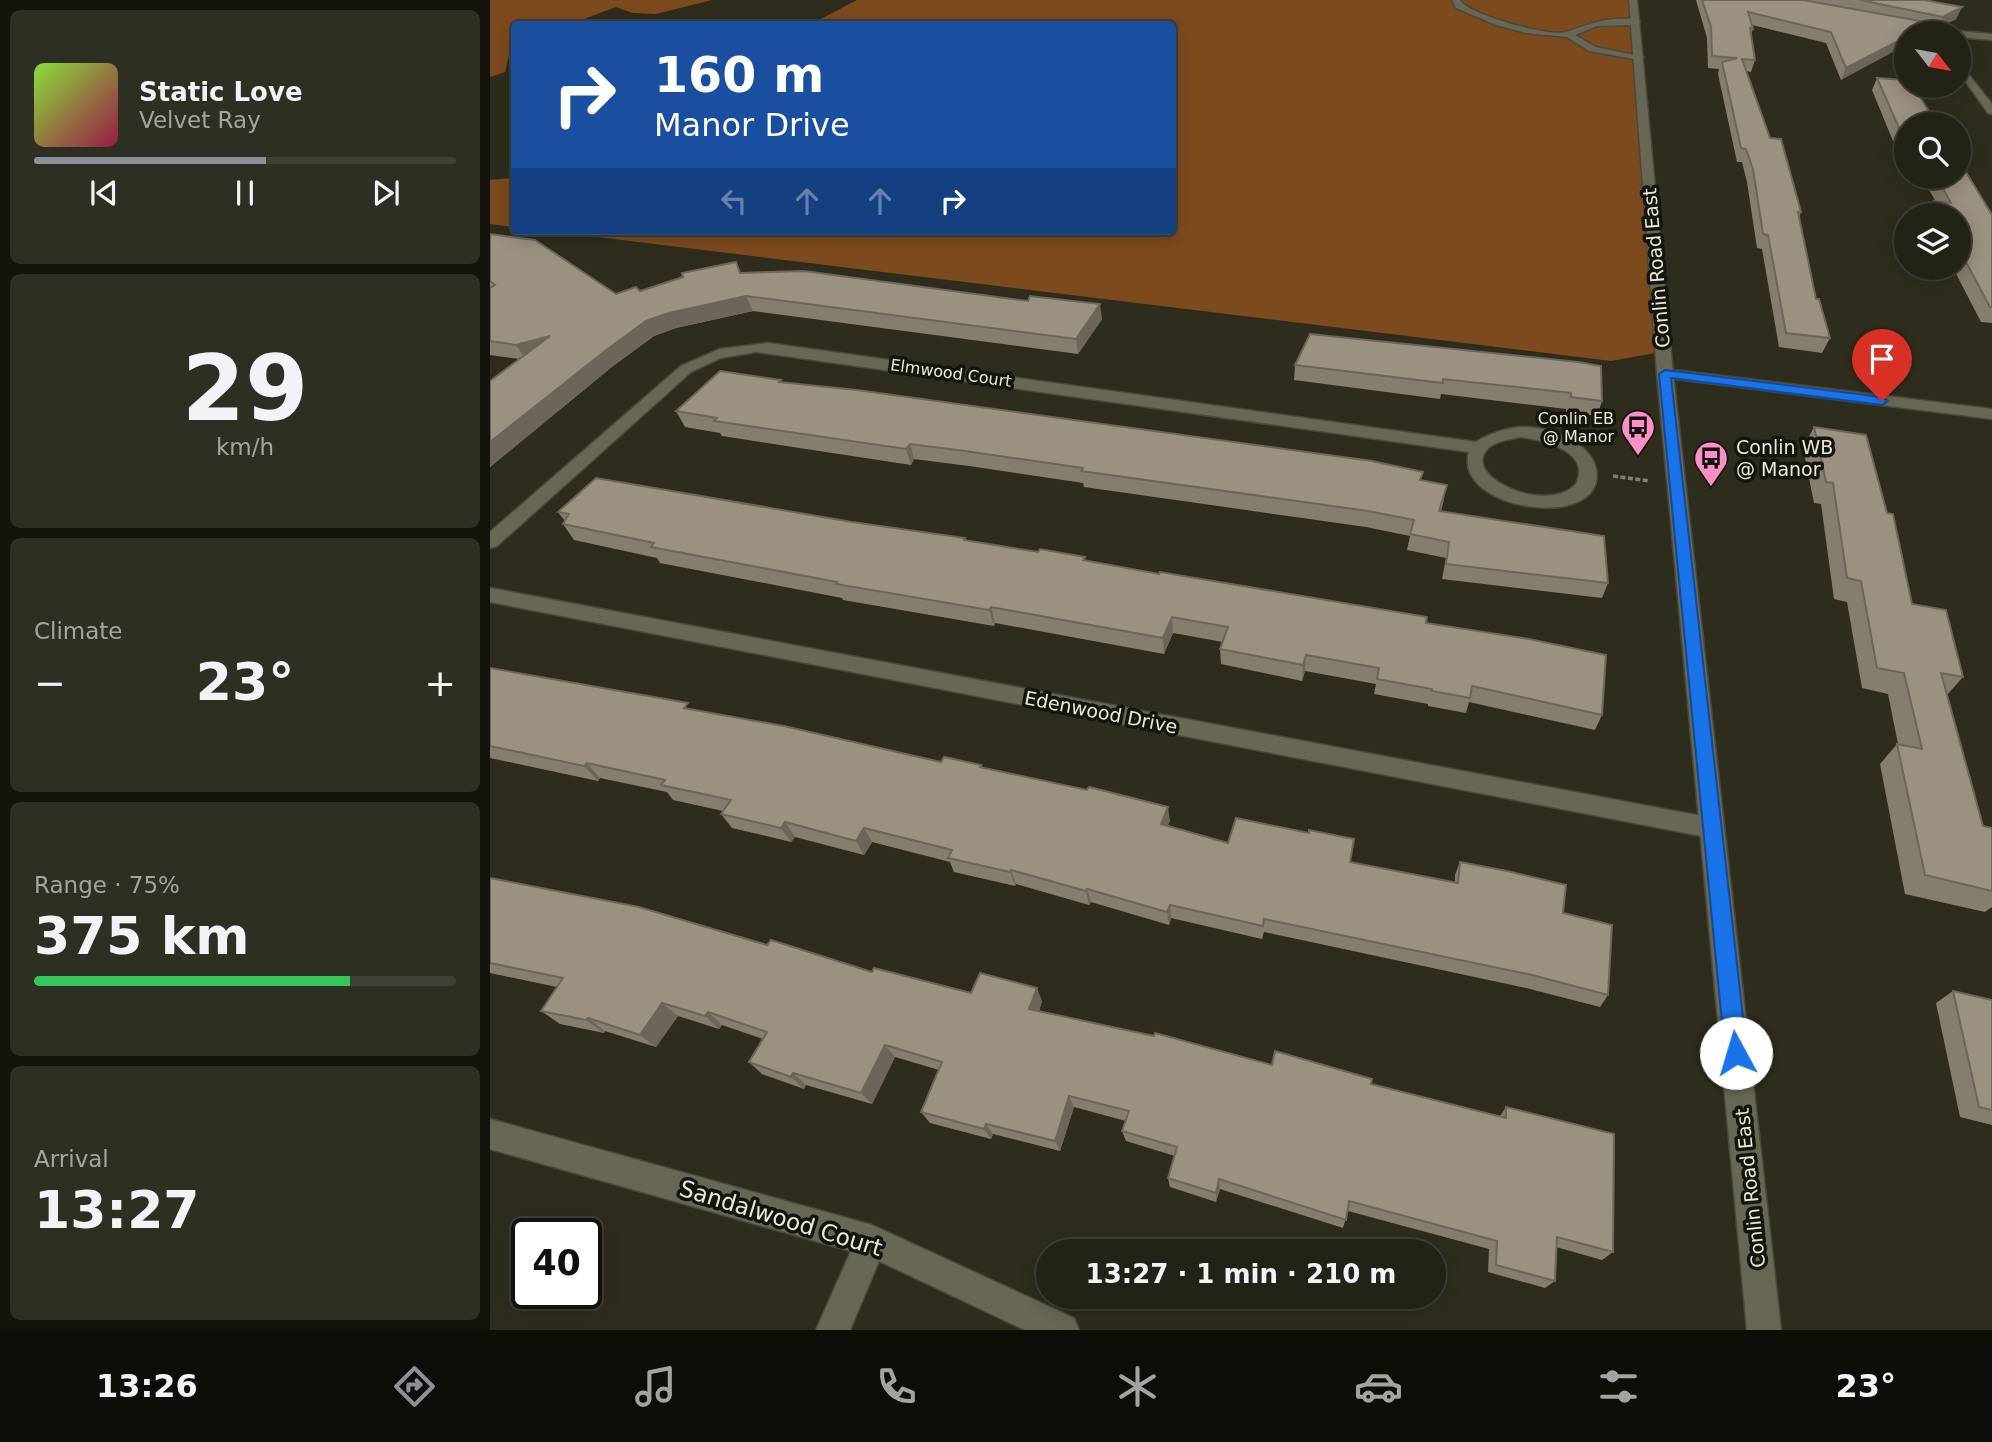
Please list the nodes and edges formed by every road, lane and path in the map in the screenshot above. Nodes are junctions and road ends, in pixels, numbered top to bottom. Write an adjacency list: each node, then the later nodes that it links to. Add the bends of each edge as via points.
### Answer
1 (1455, 0): 6 (street, via 1512,30)
2 (1633, 0): 3 (street, Conlin Road East)
3 (1636, 22): 6 (street, via 1596,23); 9 (street, Conlin Road East)
4 (1888, 24): 5 (street)
5 (1894, 25)
6 (1570, 35): 9 (street, via 1593,49)
7 (1971, 35): 8 (street)
8 (1992, 37)
9 (1639, 57): 12 (street, Conlin Road East)
10 (1971, 82): 11 (street)
11 (1992, 111)
12 (1665, 374): 13 (street); 16 (street, Conlin Road East)
13 (1992, 414)
14 (1479, 448): 15 (street, via 1503,434 1538,434 1571,447); 15 (street, via 1474,457 1481,478 1507,496 1525,501 1575,496 1590,479); 17 (street, Elmwood Court, via 750,347 710,356 686,369)
15 (1589, 468): 16 (path)
16 (1677, 485): 19 (street, Conlin Road East)
17 (490, 542)
18 (490, 595): 19 (street, Edenwood Drive)
19 (1712, 828): 24 (street, Conlin Road East)
20 (490, 1134): 21 (street, Sandalwood Court)
21 (872, 1241): 22 (street); 23 (street, Sandalwood Court)
22 (834, 1330)
23 (1062, 1330)
24 (1764, 1330)

